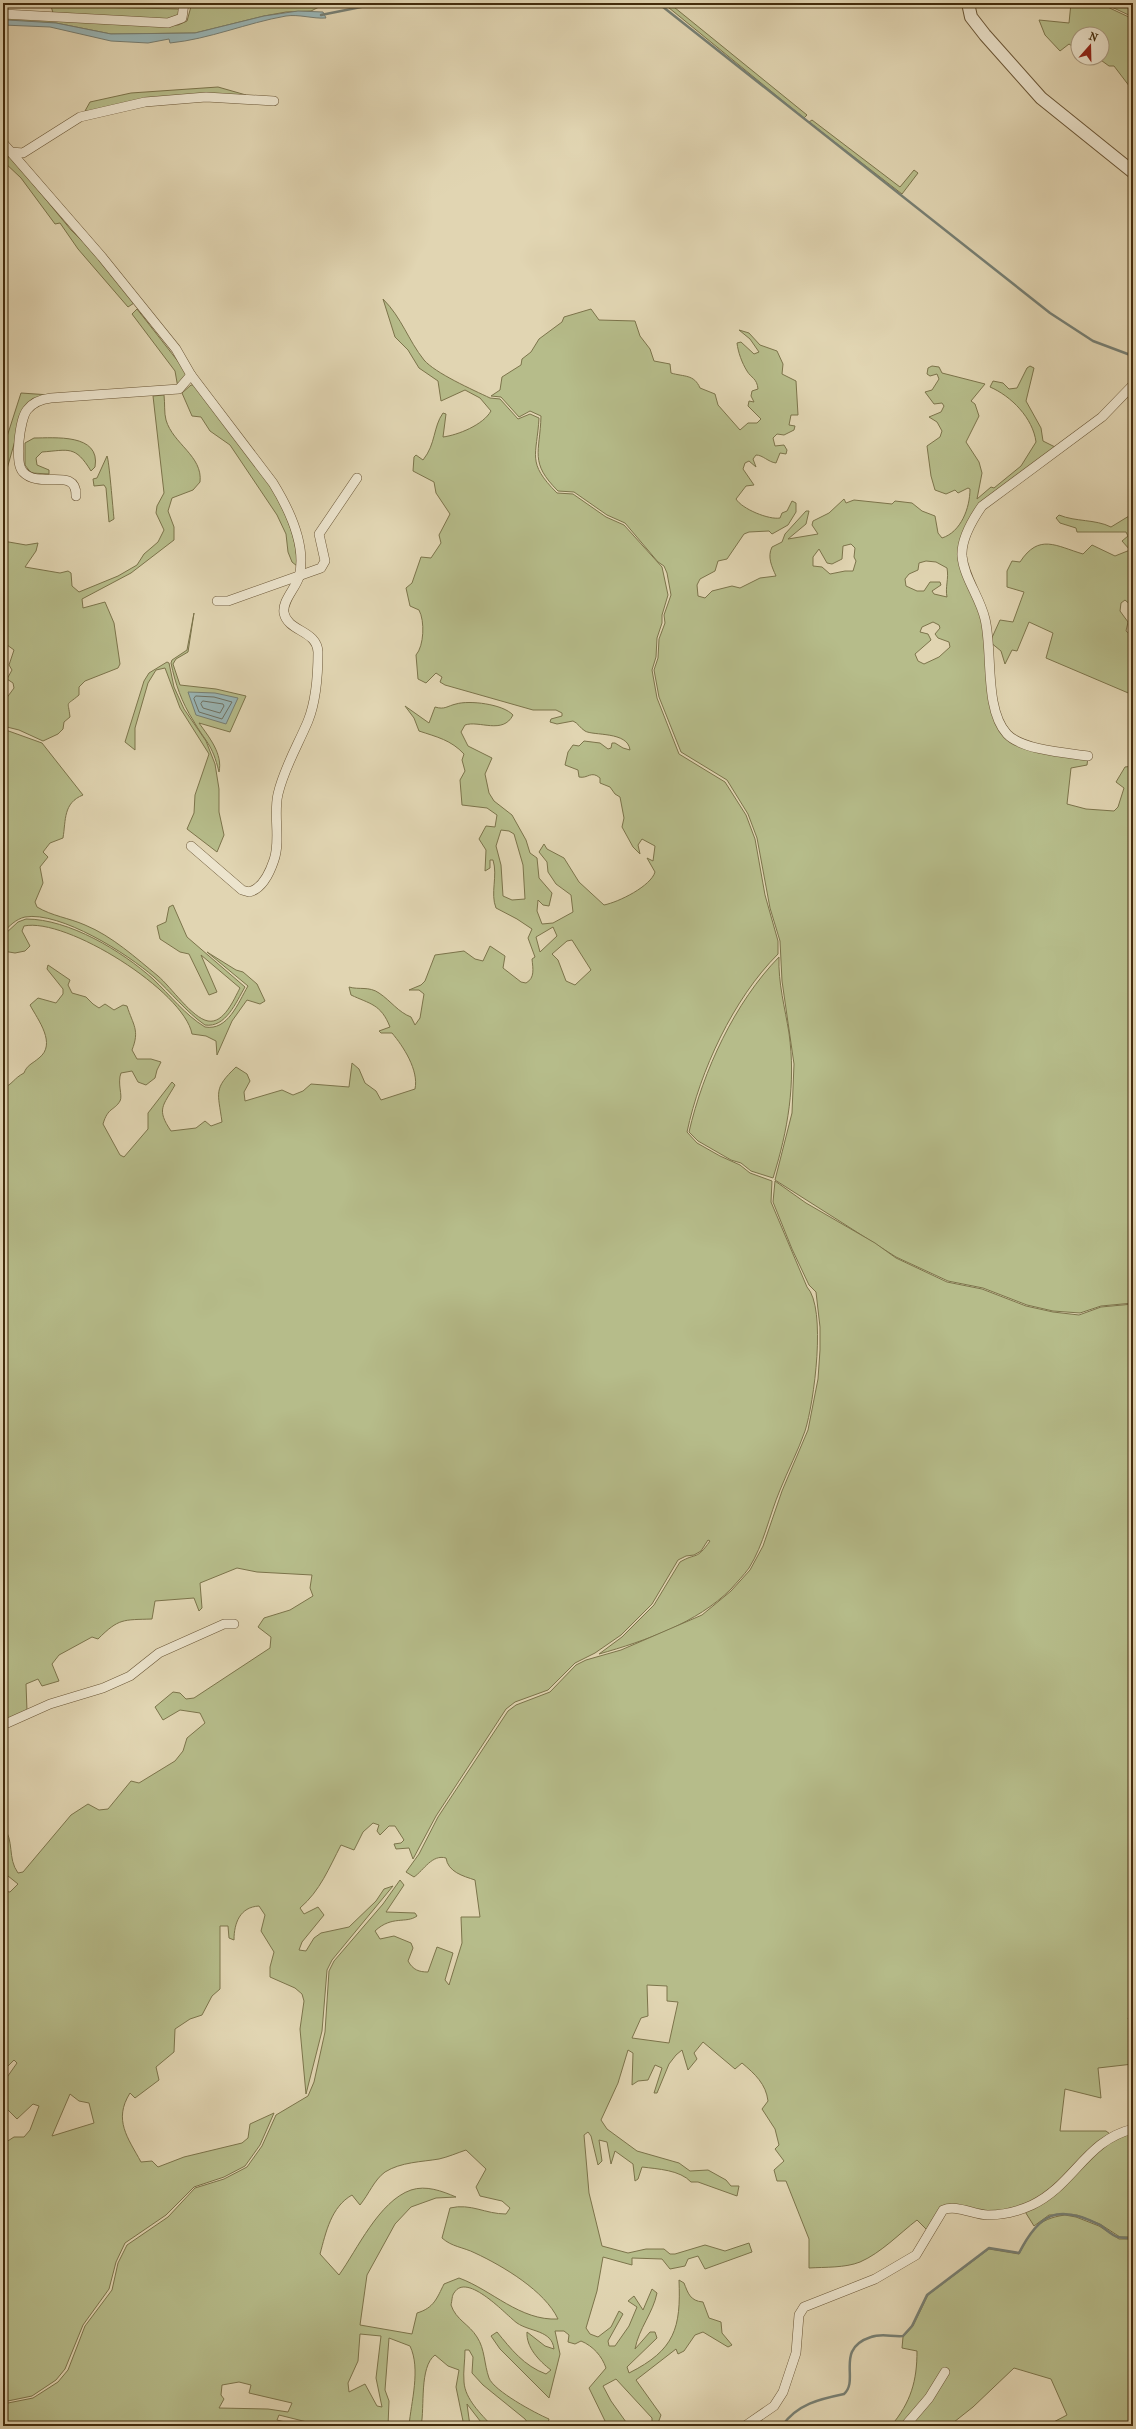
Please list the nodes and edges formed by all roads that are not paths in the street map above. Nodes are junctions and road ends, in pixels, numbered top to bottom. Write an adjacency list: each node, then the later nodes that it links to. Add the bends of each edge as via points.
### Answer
1 (184, 3): 3 (street, via 182,18 168,23)
2 (968, 3): 7 (street, via 971,17 1041,98)
3 (3, 14)
4 (274, 101): 6 (street, via 206,96 145,102 89,113 23,153)
5 (3, 143): 6 (street)
6 (11, 152): 8 (street, via 176,349)
7 (1133, 172)
8 (192, 375): 11 (street, via 179,389 51,398 39,400 32,405 23,418 18,456 21,469 30,477 39,480 73,482); 12 (street, via 283,499 298,542)
9 (1133, 385): 14 (street, via 1102,417 982,506 974,518 963,547 964,566 985,618 992,668 993,704 998,720 1007,734 1019,743)
10 (357, 478): 12 (street, via 319,534 318,540 325,561 321,568)
11 (76, 496)
12 (299, 577): 13 (street, via 228,601); 15 (street, via 284,612 289,622 314,640 318,650 318,662 311,713 278,792 274,858 270,869 259,886 249,892 242,890)
13 (217, 601)
14 (1088, 756)
15 (191, 846)
16 (234, 1624): 17 (street, via 224,1624 159,1653 150,1658 136,1673 103,1688 50,1704)
17 (3, 1725)
18 (1133, 2130): 20 (street, via 1120,2132 1105,2140 1057,2190 1030,2205 988,2215 952,2208 943,2210 916,2255 876,2279 804,2307 799,2314 796,2354 783,2392 774,2406)
19 (945, 2372): 21 (street, via 929,2398)
20 (745, 2426)
21 (905, 2426)

